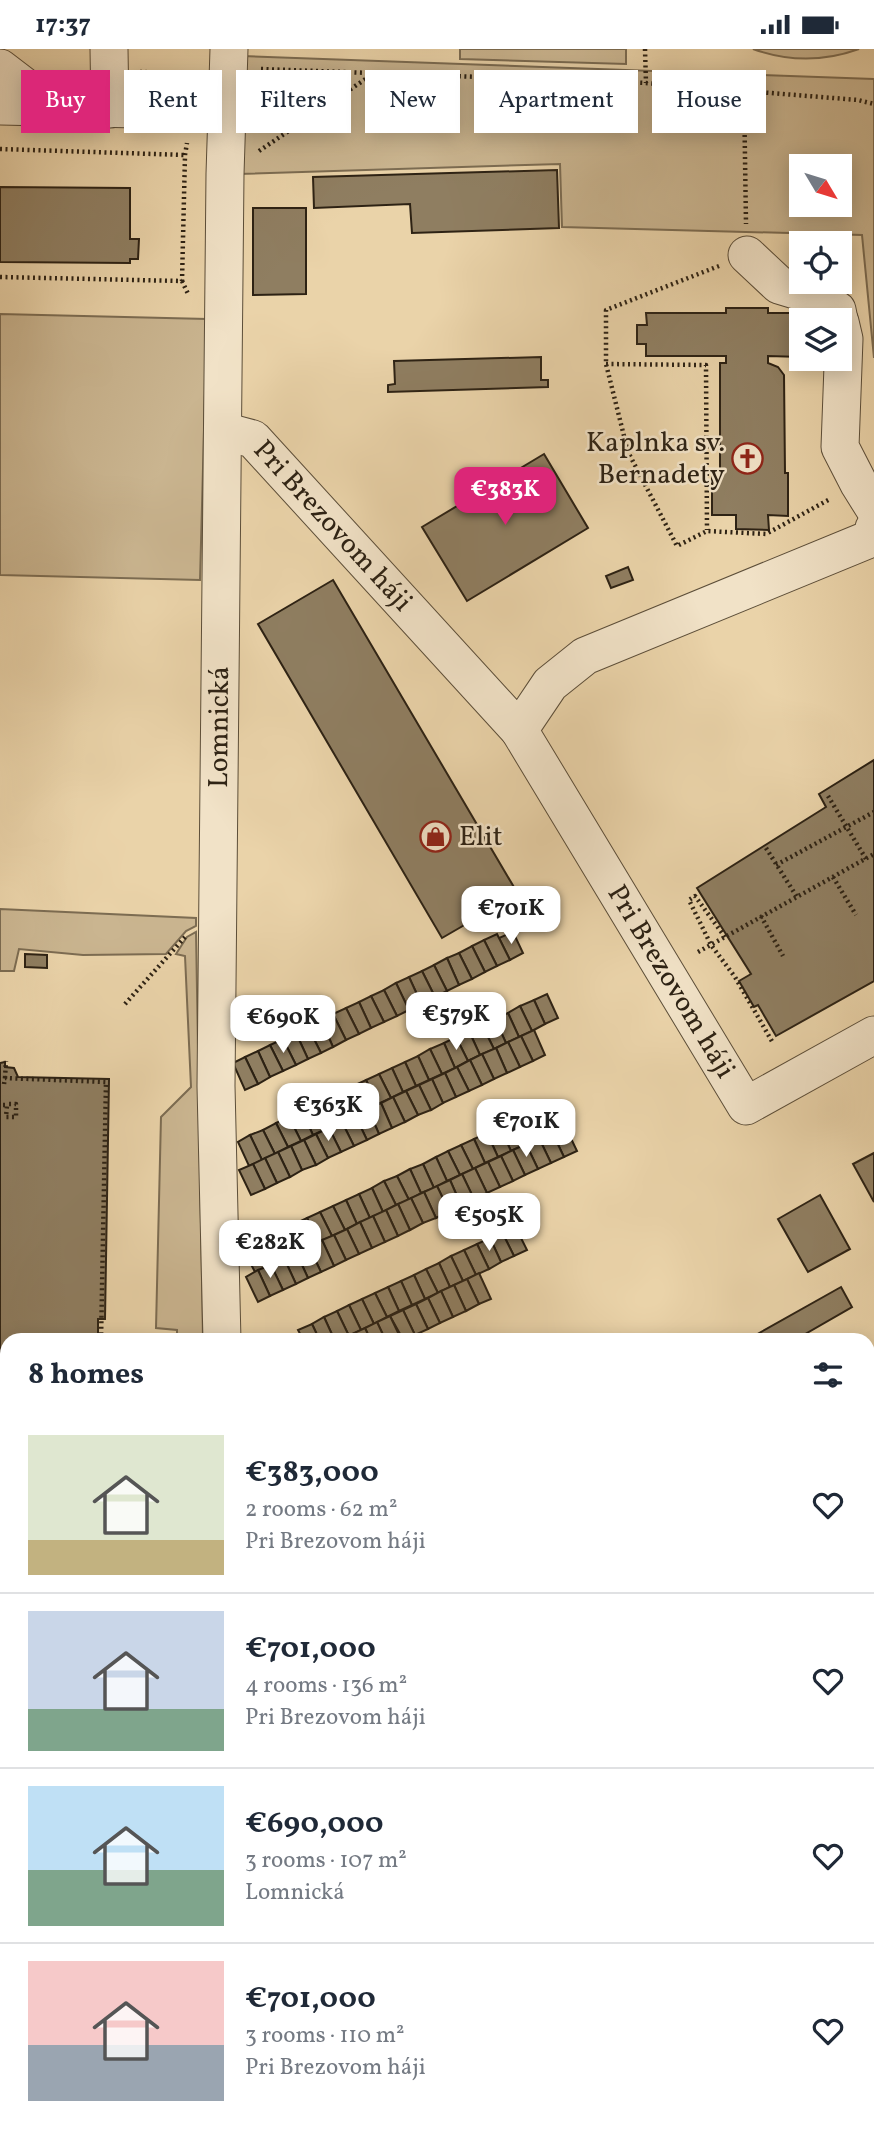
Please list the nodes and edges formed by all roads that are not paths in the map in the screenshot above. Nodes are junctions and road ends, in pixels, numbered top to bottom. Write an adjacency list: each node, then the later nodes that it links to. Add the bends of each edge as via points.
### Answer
1 (109, 49): 4 (street)
2 (229, 59): 9 (street, Lomnická)
3 (0, 68): 5 (street)
4 (109, 70)
5 (21, 84)
6 (0, 106): 7 (street)
7 (21, 106)
8 (110, 109): 9 (street)
9 (226, 111): 13 (street, Lomnická)
10 (747, 255): 11 (street, via 779,285 812,295)
11 (834, 308)
12 (843, 371): 14 (street, via 840,447)
13 (223, 431): 16 (street, Pri Brezovom háji, via 253,439); 18 (street, Lomnická, via 216,1086)
14 (866, 496)
15 (874, 528): 16 (street, via 872,538 585,656 550,684)
16 (519, 730): 17 (street, Pri Brezovom háji, via 746,1107)
17 (874, 1035)
18 (222, 1333)

